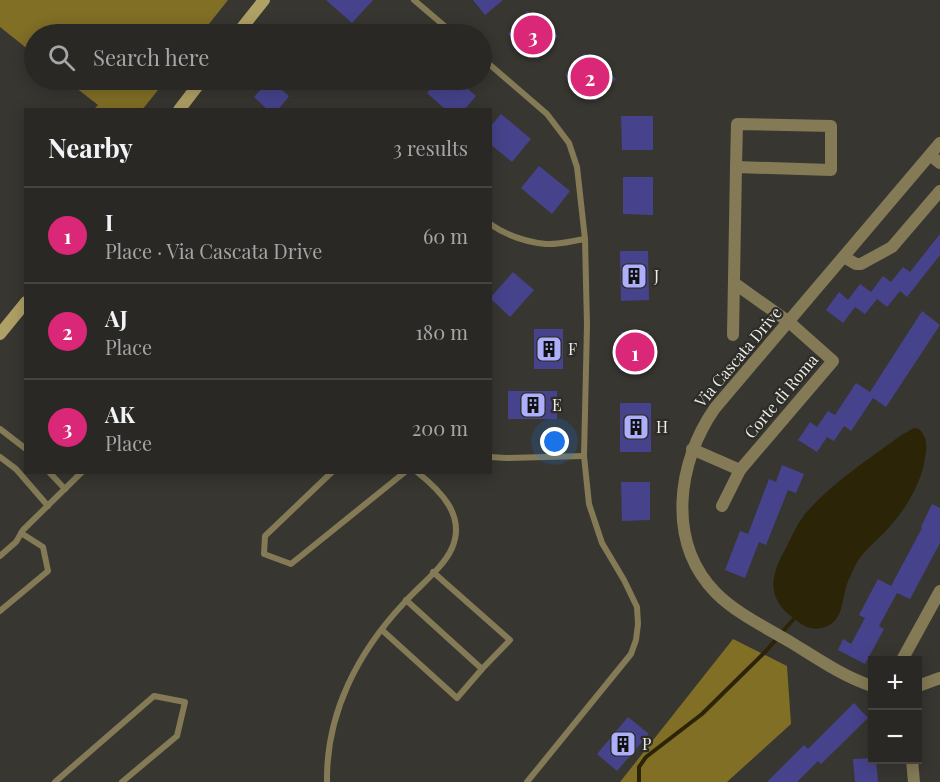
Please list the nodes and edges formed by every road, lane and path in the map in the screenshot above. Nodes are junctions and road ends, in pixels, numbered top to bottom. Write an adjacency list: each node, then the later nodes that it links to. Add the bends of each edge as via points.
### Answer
1 (264, 0): 3 (main road)
2 (414, 0): 4 (lane)
3 (245, 24)
4 (442, 24)
5 (492, 67): 13 (lane, via 547,114 569,143 578,167)
6 (194, 90): 7 (main road)
7 (180, 108)
8 (940, 143): 9 (street, Via Cascata Drive)
9 (935, 159): 14 (street, Via Cascata Drive)
10 (736, 167): 10 (street, via 737,124 831,126 831,170); 15 (street)
11 (940, 191): 14 (street, via 892,247 861,264)
12 (492, 225): 13 (lane, via 520,238 547,244)
13 (585, 239): 23 (lane)
14 (844, 256): 17 (street, Via Cascata Drive)
15 (734, 283): 17 (street); 19 (street)
16 (24, 304): 18 (main road)
17 (789, 322): 22 (street, Via Cascata Drive, via 715,408); 26 (street, Corte di Roma, via 833,361)
18 (0, 334)
19 (733, 335)
20 (0, 429): 21 (lane)
21 (24, 447)
22 (692, 449): 26 (street); 45 (street, Via Cascata Drive, via 683,487 683,526 702,574 734,608)
23 (584, 456): 25 (lane); 51 (lane, via 589,504 602,543 637,607 636,640 618,671)
24 (0, 457): 33 (lane, via 16,469)
25 (492, 457)
26 (740, 470): 34 (street, Corte di Roma)
27 (51, 474): 32 (lane)
28 (80, 474): 32 (lane)
29 (330, 474): 30 (lane, via 265,536 264,554 291,564)
30 (403, 474)
31 (420, 474): 37 (lane, via 436,487 455,513 453,548)
32 (65, 489): 33 (lane)
33 (48, 506): 35 (lane)
34 (722, 506)
35 (21, 533): 36 (lane); 40 (lane, via 43,547 48,571)
36 (0, 556)
37 (433, 572): 39 (lane); 43 (lane, via 510,640)
38 (940, 591): 42 (street)
39 (406, 600): 41 (lane); 43 (lane)
40 (0, 611)
41 (382, 630): 43 (lane, via 457,698); 50 (lane, via 344,691 329,746)
42 (904, 656)
43 (482, 669)
44 (940, 678): 46 (street)
45 (868, 685)
46 (922, 685)
47 (912, 764): 52 (street)
48 (54, 782): 49 (lane, via 154,696 185,702 177,736)
49 (122, 782)
50 (327, 782)
51 (527, 782)
52 (914, 782)

